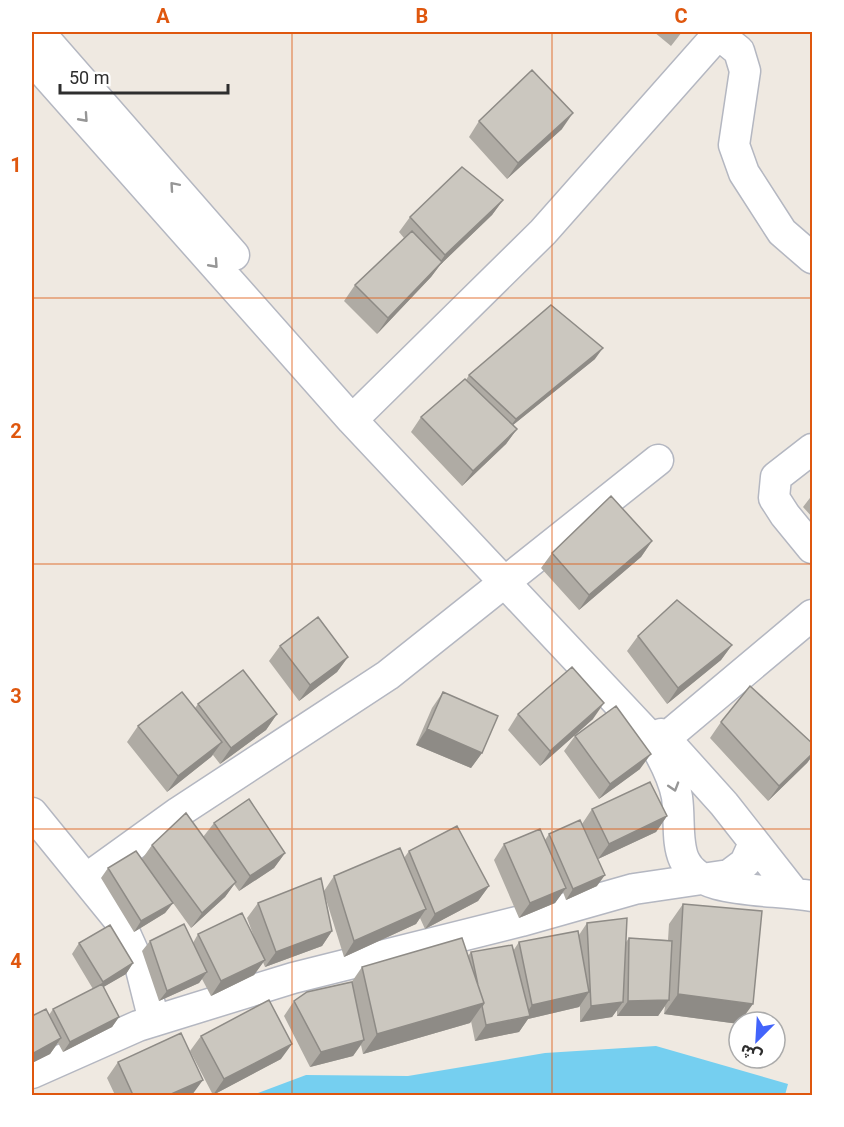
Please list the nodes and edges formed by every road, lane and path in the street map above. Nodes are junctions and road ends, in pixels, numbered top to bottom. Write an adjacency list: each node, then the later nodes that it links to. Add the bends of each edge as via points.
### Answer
1 (39, 32): 5 (street, one-way to 1)
2 (719, 33): 4 (street, via 739,51 745,71 734,145 744,173 782,232); 5 (street, via 543,232)
3 (32, 59): 5 (street, one-way to 5)
4 (813, 258)
5 (359, 414): 9 (street)
6 (813, 449): 8 (street, via 776,477 774,498)
7 (658, 460): 9 (street)
8 (813, 548)
9 (511, 577): 11 (street); 14 (street, via 388,675 179,812)
10 (813, 615): 11 (street)
11 (661, 742): 13 (street, via 724,804); 15 (street, one-way to 15, via 677,797 678,842 683,859)
12 (32, 813): 14 (street)
13 (754, 843): 15 (street, via 746,862 738,869 729,875); 16 (street)
14 (86, 879): 17 (street, via 119,920 130,941)
15 (703, 879): 16 (street, via 732,887); 17 (street, via 634,889 293,978)
16 (803, 895)
17 (154, 1021): 18 (street)
18 (32, 1073)

